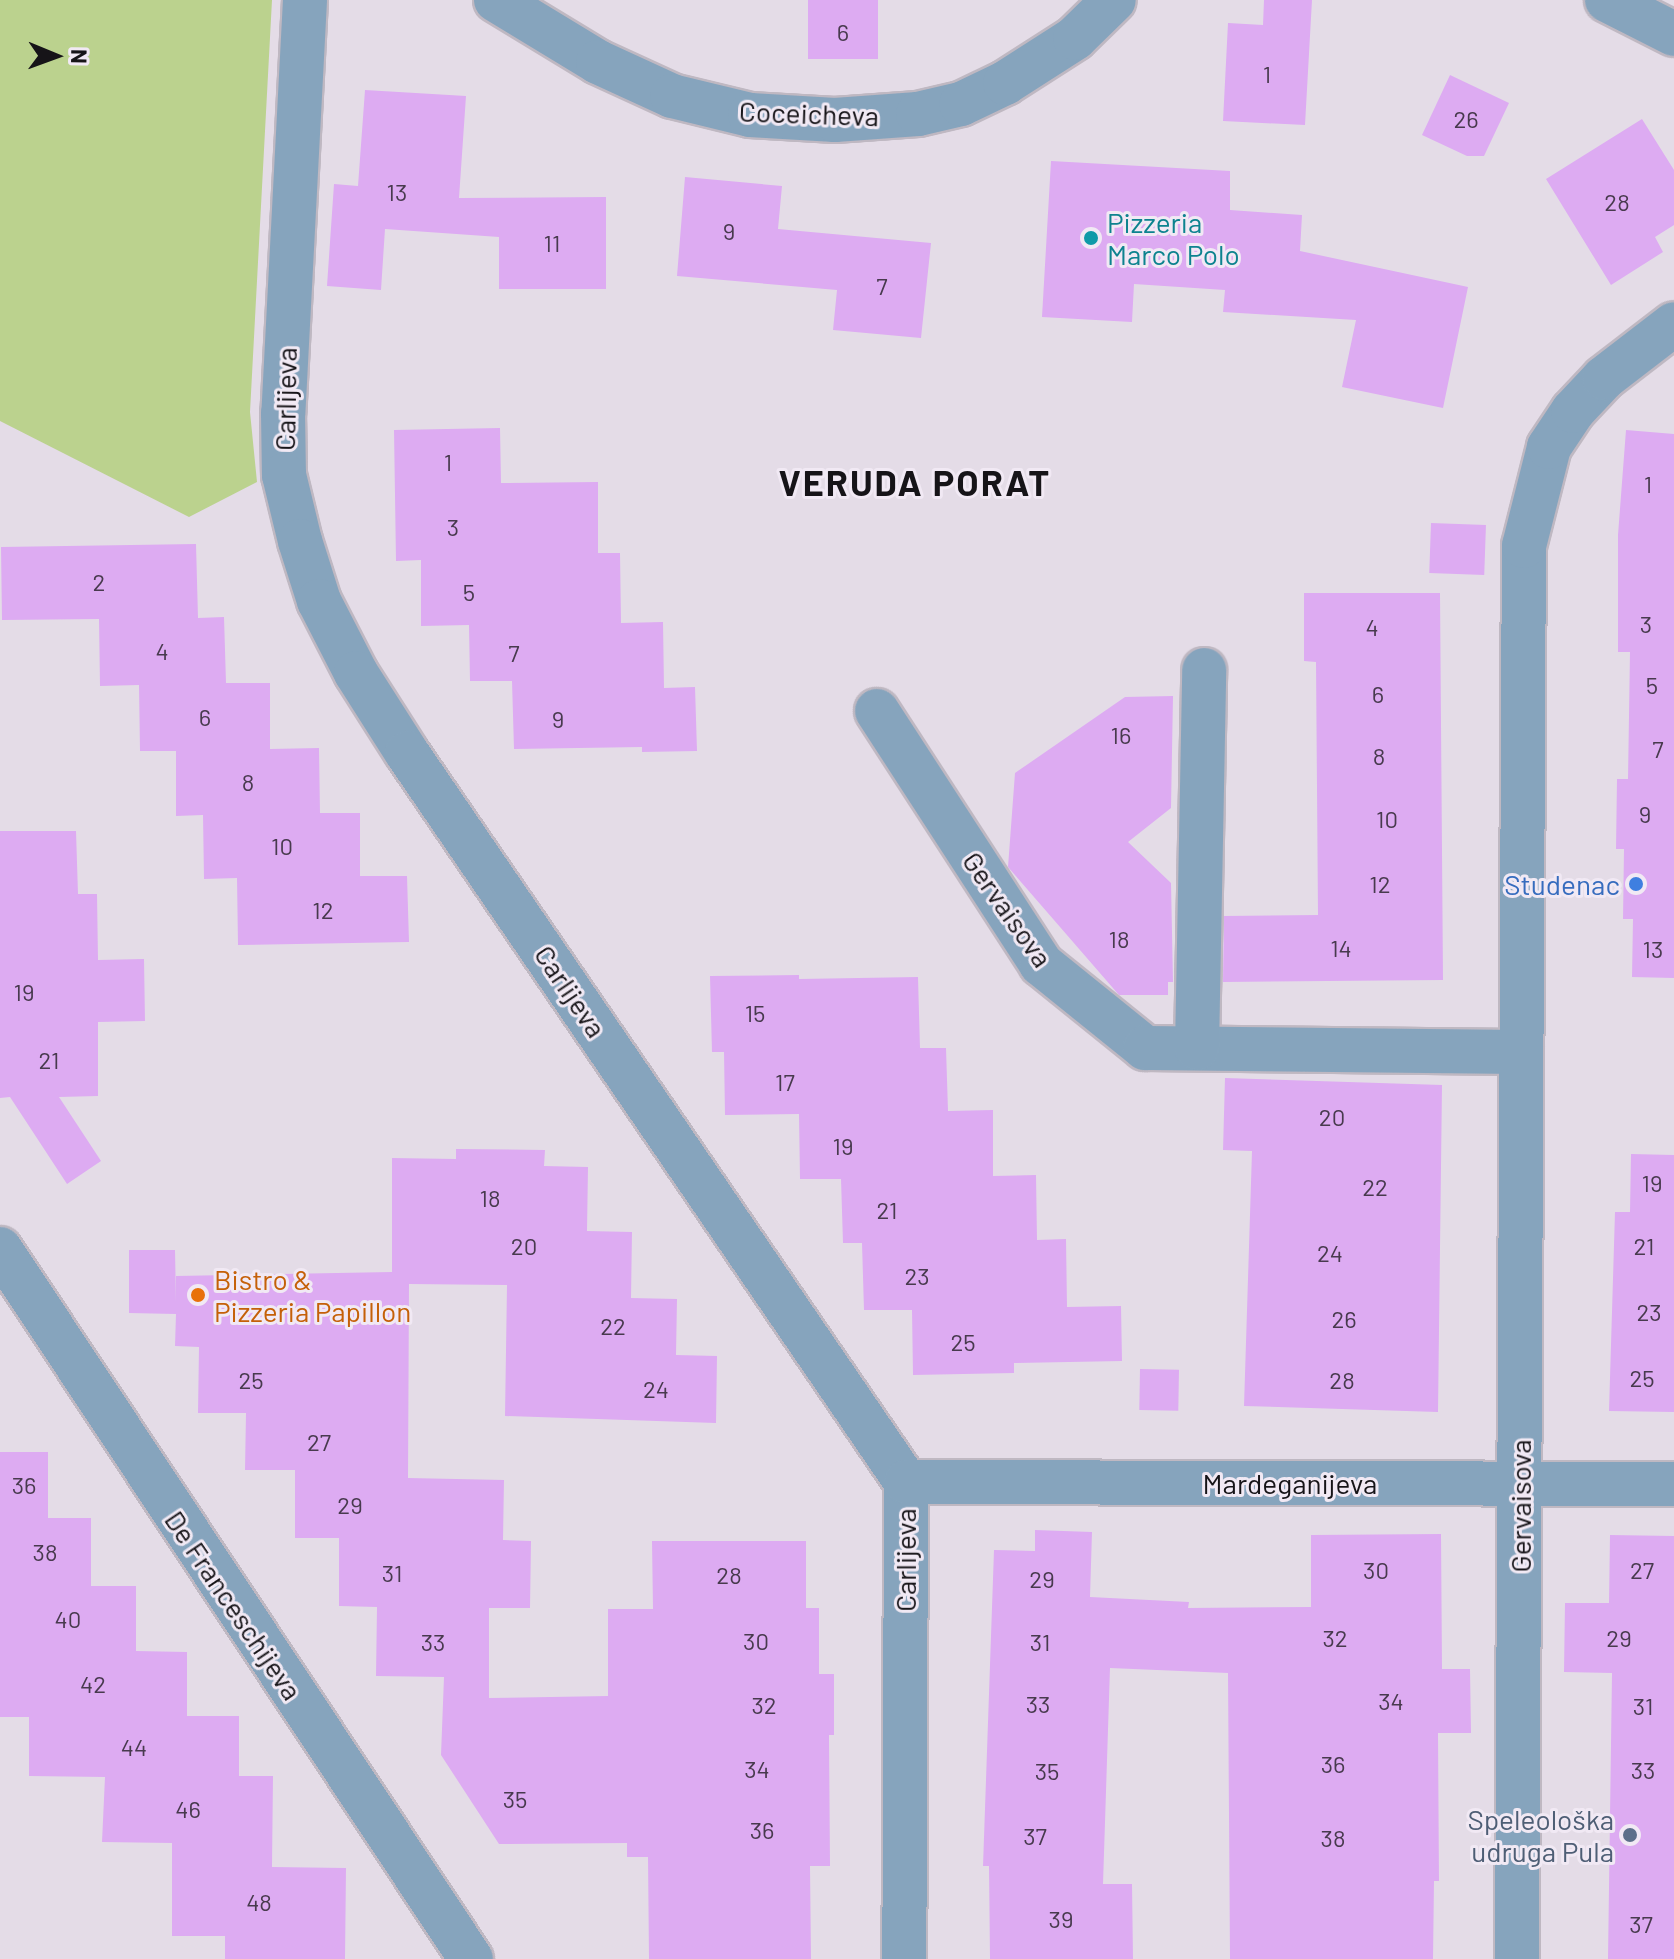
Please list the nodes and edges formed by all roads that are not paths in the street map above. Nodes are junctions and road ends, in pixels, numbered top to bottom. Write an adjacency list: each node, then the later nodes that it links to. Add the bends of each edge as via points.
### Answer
1 (305, 0): 12 (street, Carlijeva, via 284,475 319,601 356,673 407,753)
2 (496, 0): 3 (street, Coceicheva, via 598,62 672,96 750,115 835,120 918,114 961,104 1075,38)
3 (1114, 0)
4 (1607, 0): 5 (street)
5 (1674, 34)
6 (1674, 324): 10 (street, Gervaisova, via 1604,378 1573,411 1549,447 1534,492 1524,546)
7 (1204, 670): 9 (street)
8 (877, 711): 9 (street, Gervaisova, via 1041,964 1145,1048)
9 (1197, 1048): 10 (street, Gervaisova)
10 (1521, 1052): 13 (street, Gervaisova)
11 (0, 1249): 15 (street, De Franceschijeva)
12 (906, 1482): 13 (street, Mardeganijeva); 16 (street, Carlijeva)
13 (1520, 1484): 14 (street, Mardeganijeva); 17 (street, Gervaisova)
14 (1674, 1484)
15 (471, 1959)
16 (904, 1959)
17 (1517, 1959)

